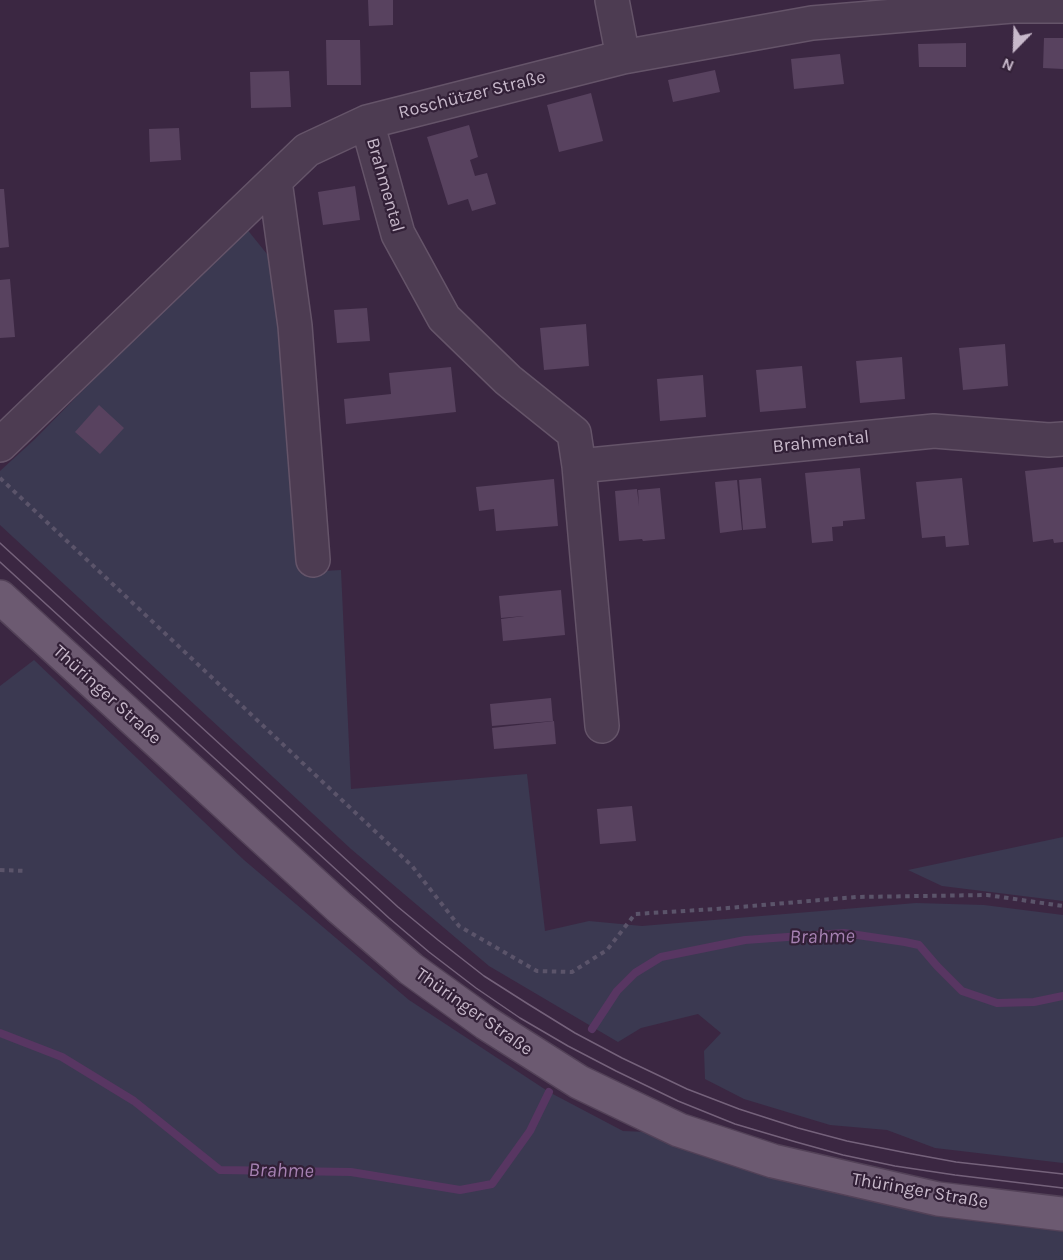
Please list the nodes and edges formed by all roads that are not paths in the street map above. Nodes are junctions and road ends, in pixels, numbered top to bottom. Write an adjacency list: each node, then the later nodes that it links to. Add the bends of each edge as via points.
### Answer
1 (612, 0): 3 (street)
2 (1063, 6): 3 (street, Roschützer Straße, via 1012,6 812,23)
3 (623, 57): 4 (street, Roschützer Straße)
4 (367, 122): 5 (street, Roschützer Straße, via 307,150); 8 (street, Brahmental, via 398,234 444,318 508,380 574,434)
5 (275, 181): 7 (street, Roschützer Straße); 9 (street, via 295,326)
6 (1063, 439): 8 (street, Brahmental, via 934,431)
7 (0, 445)
8 (579, 466): 11 (street, Brahmental)
9 (313, 560)
10 (0, 597): 12 (main road, Thüringer Straße, via 411,969 579,1082 679,1130 773,1161 938,1198)
11 (602, 726)
12 (1063, 1214)

